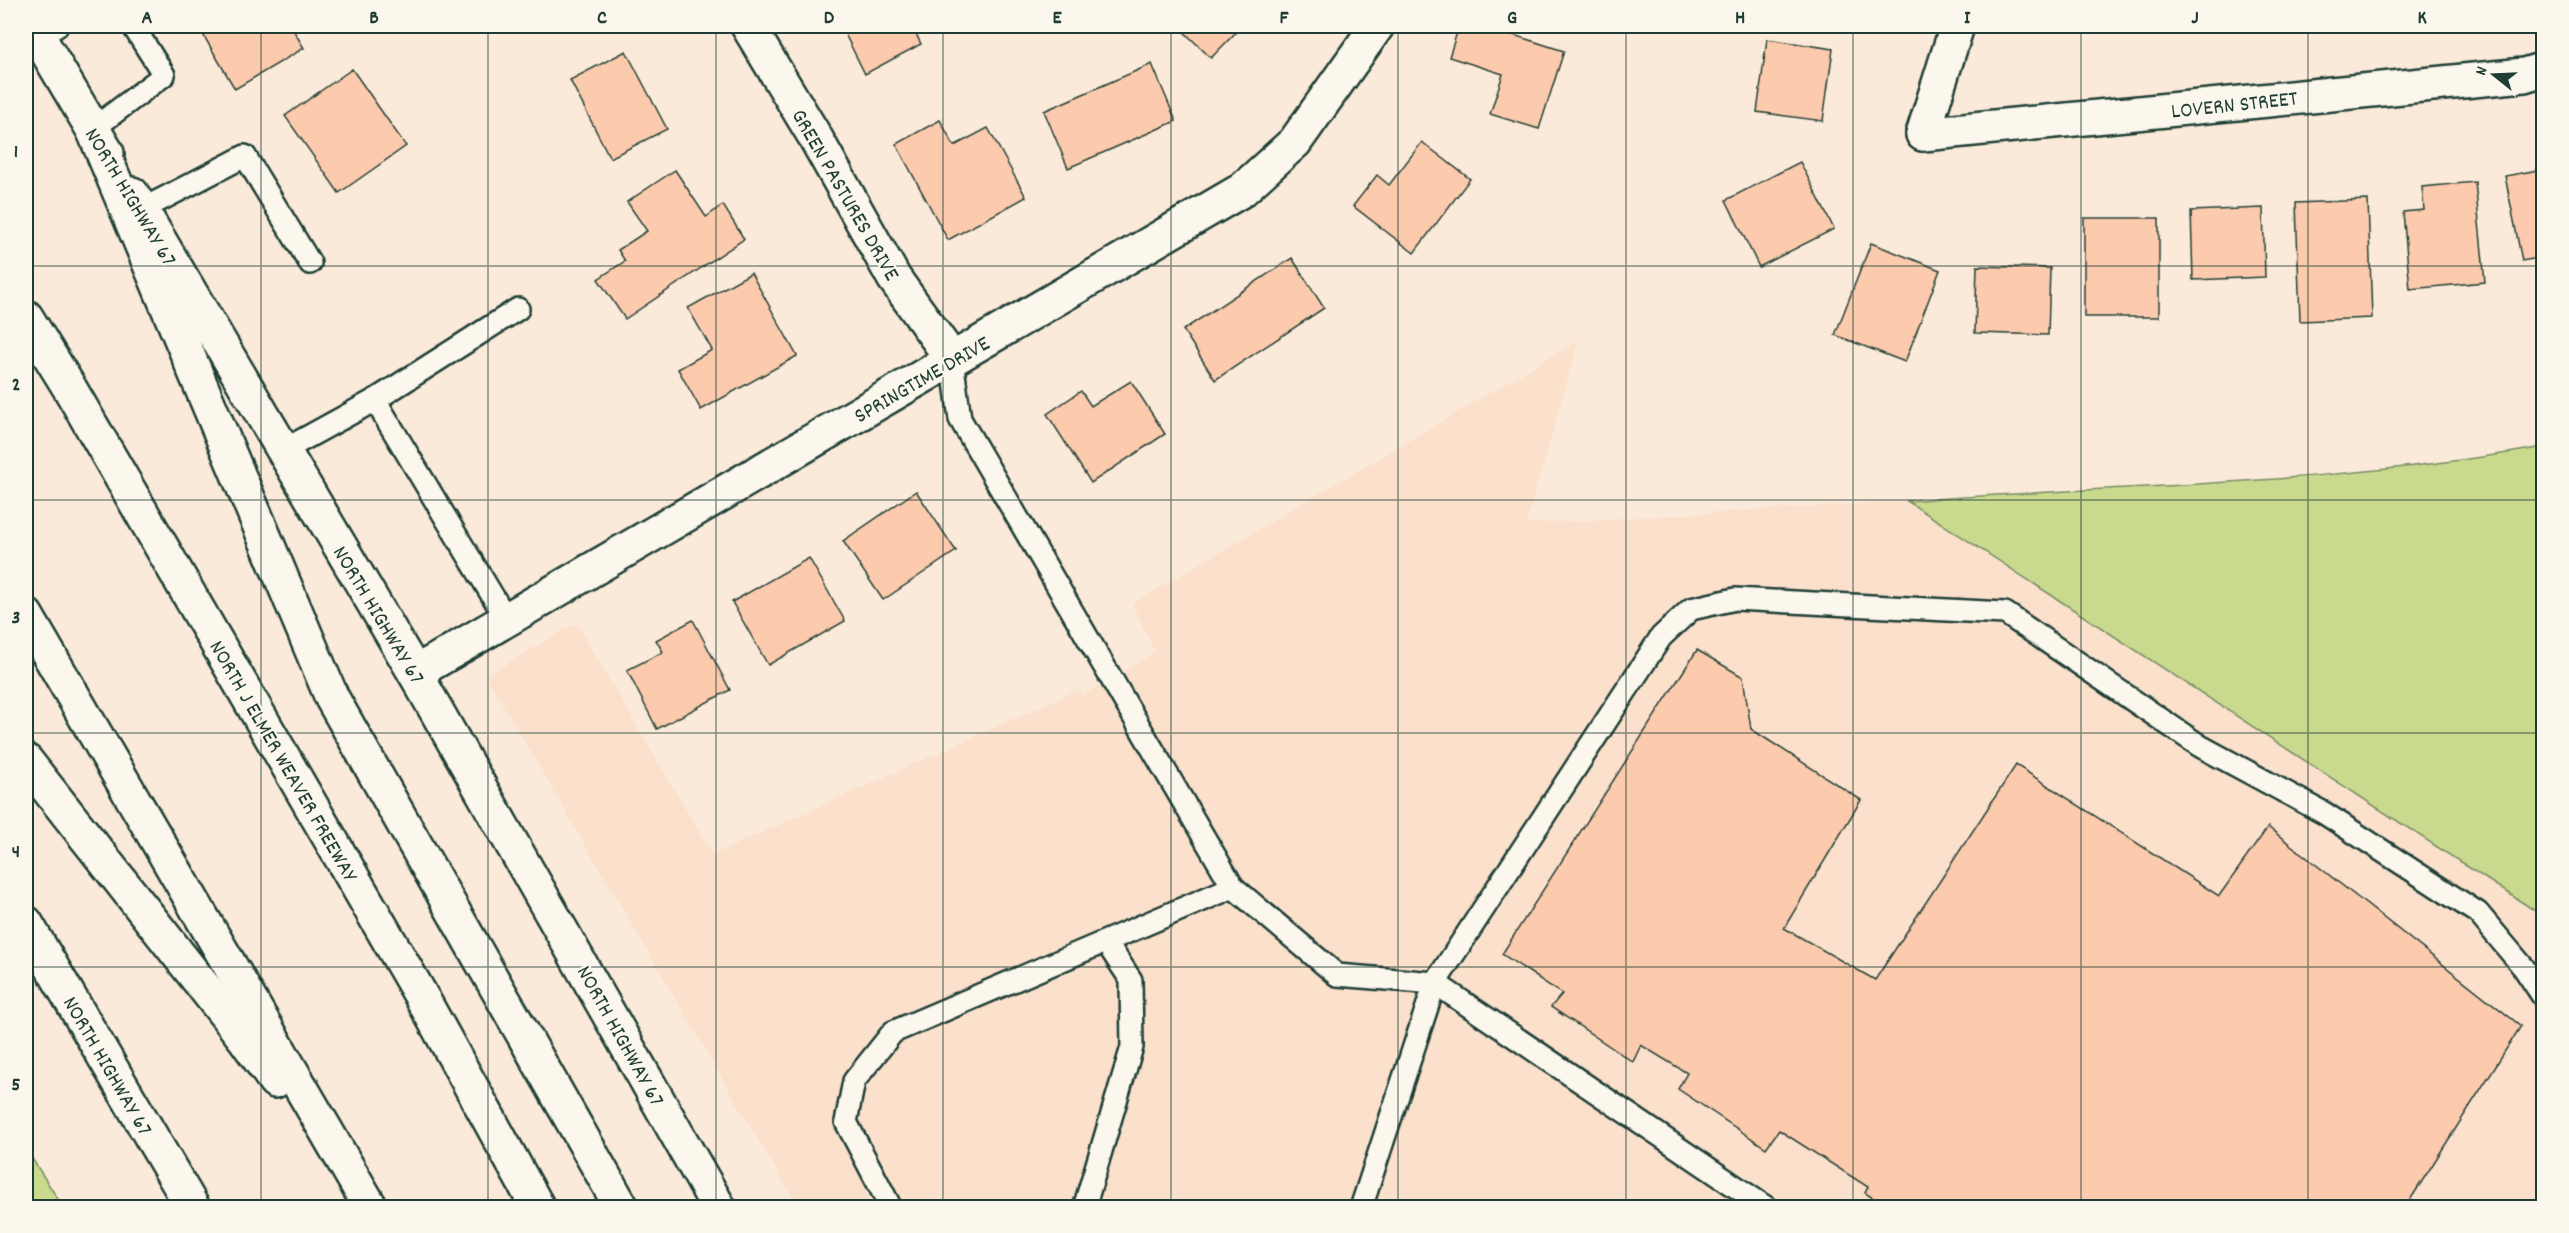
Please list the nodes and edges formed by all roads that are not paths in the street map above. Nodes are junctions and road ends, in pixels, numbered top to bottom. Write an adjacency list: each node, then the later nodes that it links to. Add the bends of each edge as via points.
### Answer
1 (133, 26): 7 (lane, via 164,75)
2 (748, 26): 12 (main road, GREEN PASTURES DRIVE, via 894,278)
3 (1377, 26): 12 (main road, SPRINGTIME DRIVE, via 1295,141 1242,190)
4 (1957, 26): 6 (main road, LOVERN STREET, via 1923,134 2524,75)
5 (42, 29): 7 (main road, NORTH HIGHWAY 67)
6 (2544, 69)
7 (93, 129): 8 (main road, NORTH HIGHWAY 67); 28 (main road, via 332,698)
8 (141, 210): 9 (lane, via 245,156); 14 (main road, NORTH HIGHWAY 67)
9 (310, 263)
10 (518, 309): 13 (lane)
11 (26, 317): 27 (main road, NORTH J ELMER WEAVER FREEWAY, via 414,983)
12 (952, 359): 16 (main road, SPRINGTIME DRIVE); 19 (lane, via 960,419)
13 (375, 400): 14 (lane); 16 (lane)
14 (284, 450): 17 (main road, NORTH HIGHWAY 67)
15 (26, 615): 26 (main road)
16 (507, 620): 17 (main road, SPRINGTIME DRIVE)
17 (415, 673): 29 (main road, NORTH HIGHWAY 67)
18 (26, 761): 25 (main road, via 244,1039)
19 (1233, 887): 21 (lane); 22 (lane, via 1337,975)
20 (26, 923): 24 (main road, NORTH HIGHWAY 67)
21 (1106, 942): 30 (lane, via 893,1032 854,1081 846,1122); 31 (lane, via 1131,980 1132,1047)
22 (1435, 984): 23 (lane, via 1661,637 1691,609 1735,599 2005,613 2200,746 2324,813 2478,913); 32 (lane); 33 (lane)
23 (2544, 998)
24 (193, 1208)
25 (366, 1208)
26 (371, 1208)
27 (538, 1208)
28 (622, 1208)
29 (719, 1208)
30 (891, 1208)
31 (1084, 1208)
32 (1361, 1208)
33 (1767, 1208)

